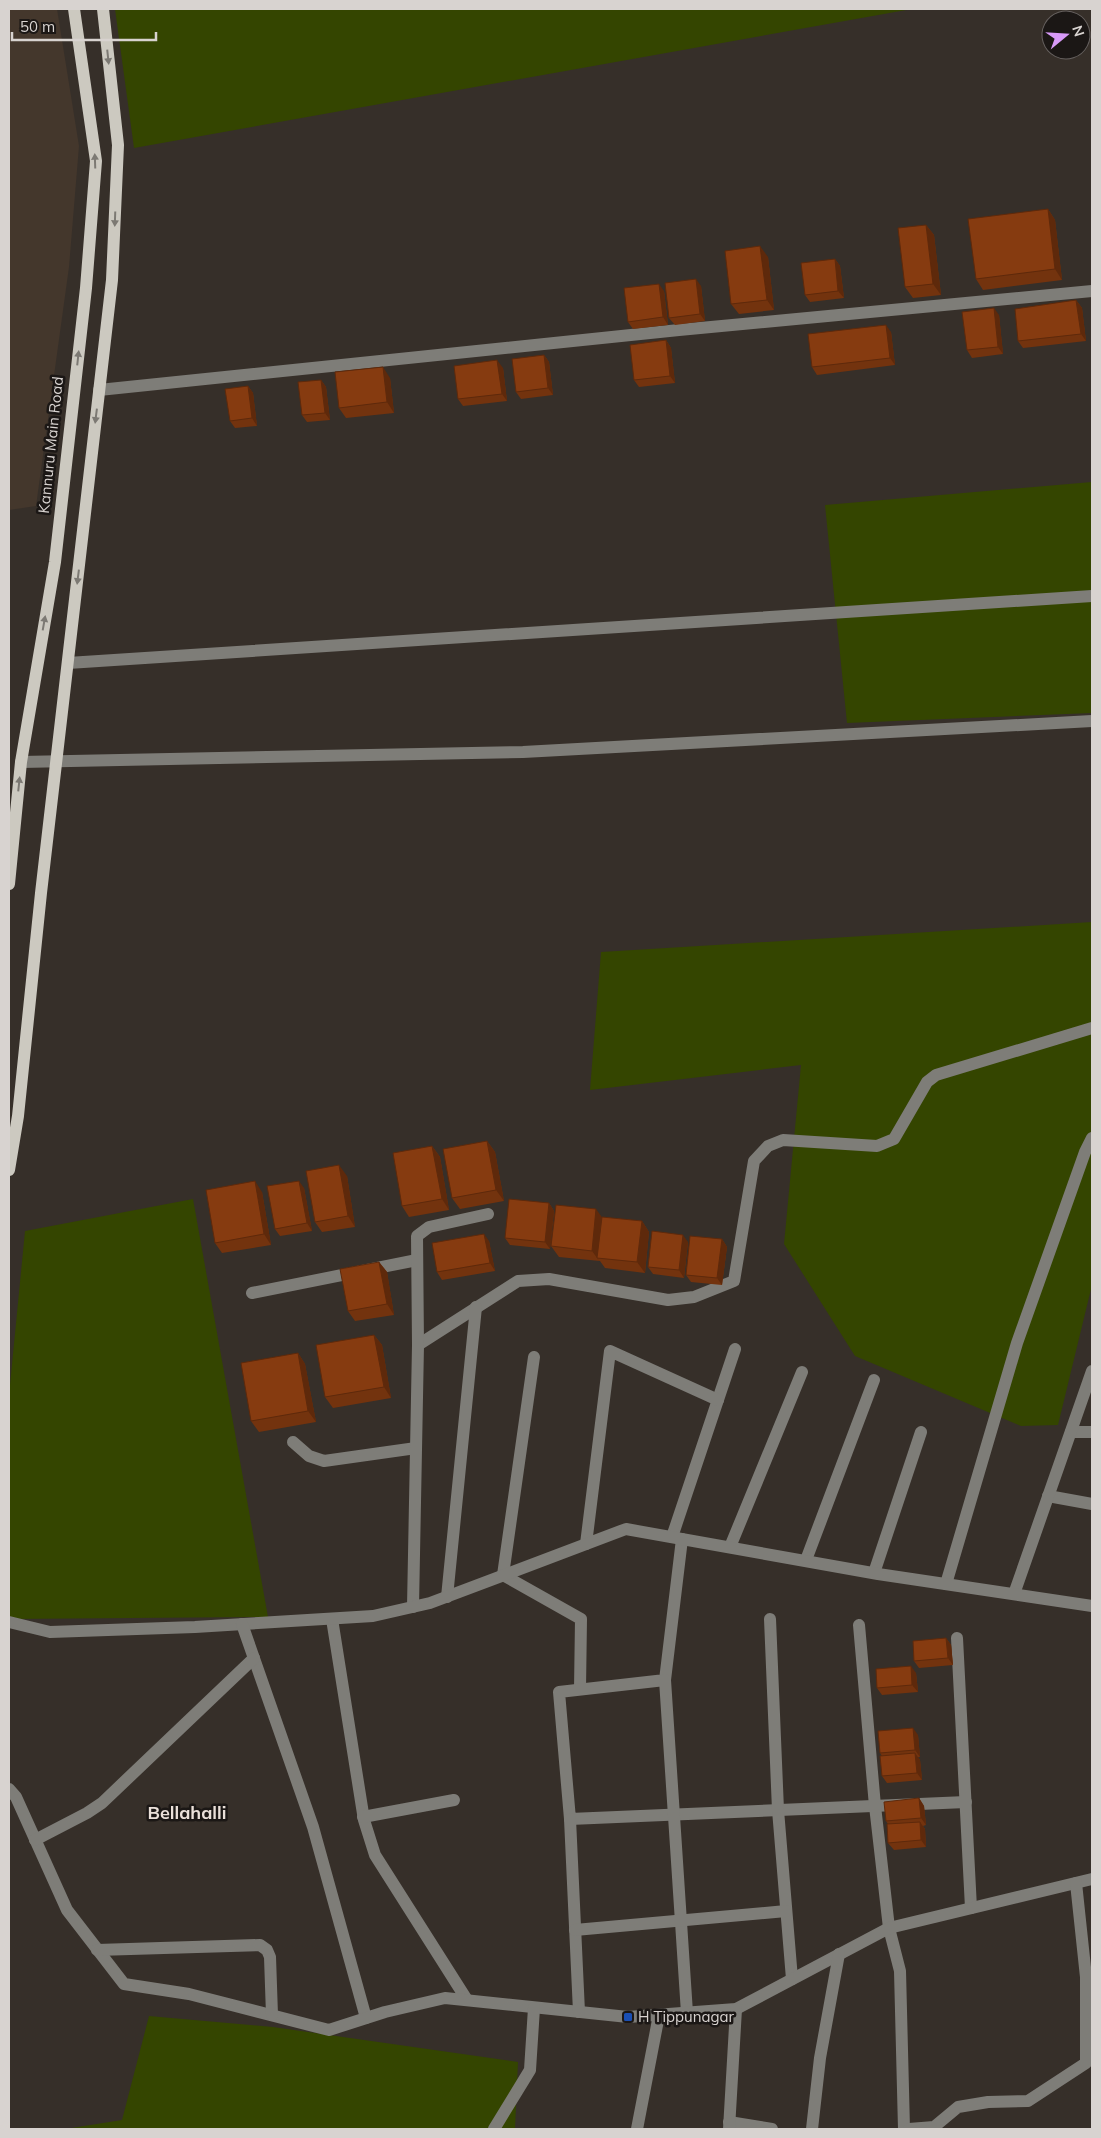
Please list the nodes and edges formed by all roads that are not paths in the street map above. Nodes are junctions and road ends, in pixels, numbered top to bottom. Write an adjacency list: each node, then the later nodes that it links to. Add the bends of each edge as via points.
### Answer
1 (74, 9): 8 (main road, Kannuru Main Road, one-way to 1, via 55,562 86,288 96,161)
2 (103, 9): 4 (main road, one-way to 4, via 118,145 112,280)
3 (1092, 291): 4 (street)
4 (99, 390): 6 (main road, one-way to 6)
5 (1092, 596): 6 (street)
6 (68, 663): 9 (main road)
7 (1092, 721): 9 (street, via 524,752)
8 (21, 762): 9 (street); 10 (main road, Kannuru Main Road, one-way to 8)
9 (56, 762): 13 (main road, via 18,1116)
10 (9, 884)
11 (1092, 1028): 17 (street, via 936,1075 927,1082 894,1139 877,1146 783,1140 768,1146 754,1161 734,1282 694,1297 668,1300 548,1279 518,1281)
12 (1092, 1138): 38 (street, via 1017,1343)
13 (9, 1170)
14 (488, 1214): 15 (street, via 429,1227 417,1236)
15 (417, 1260): 16 (street); 18 (street)
16 (252, 1293)
17 (476, 1307): 18 (street); 40 (street)
18 (418, 1345): 29 (street)
19 (735, 1349): 24 (street)
20 (534, 1357): 37 (street)
21 (1092, 1371): 26 (street)
22 (802, 1372): 34 (street)
23 (874, 1380): 35 (street)
24 (718, 1400): 32 (street); 33 (street, via 610,1351)
25 (921, 1432): 36 (street)
26 (1071, 1432): 27 (street); 30 (street)
27 (1092, 1432)
28 (293, 1442): 29 (street, via 309,1456 324,1460)
29 (416, 1448): 42 (street)
30 (1048, 1496): 31 (street); 39 (street)
31 (1092, 1504)
32 (677, 1538): 33 (street, via 626,1529); 34 (street); 50 (street)
33 (586, 1544): 37 (street)
34 (730, 1547): 35 (street)
35 (806, 1560): 36 (street)
36 (874, 1573): 38 (street)
37 (503, 1575): 40 (street); 51 (street, via 581,1619)
38 (946, 1584): 39 (street)
39 (1014, 1594): 41 (street)
40 (447, 1597): 42 (street)
41 (1092, 1606)
42 (413, 1607): 43 (street, via 373,1616)
43 (332, 1619): 46 (street); 58 (street)
44 (770, 1619): 56 (street)
45 (9, 1622): 46 (street, via 50,1632)
46 (242, 1624): 49 (street)
47 (859, 1625): 55 (street)
48 (957, 1638): 54 (street)
49 (254, 1658): 60 (street, via 102,1803); 78 (street, via 313,1827)
50 (665, 1680): 51 (street); 57 (street)
51 (580, 1689): 59 (street, via 558,1692)
52 (9, 1789): 60 (street, via 16,1797)
53 (454, 1800): 58 (street)
54 (966, 1802): 55 (street); 63 (street)
55 (875, 1806): 56 (street); 66 (street)
56 (778, 1810): 57 (street); 64 (street)
57 (675, 1815): 59 (street); 65 (street)
58 (363, 1817): 71 (street, via 375,1855)
59 (570, 1819): 67 (street)
60 (35, 1840): 68 (street, via 67,1910)
61 (1092, 1879): 62 (street)
62 (1076, 1883): 63 (street); 79 (street, via 1086,1977)
63 (971, 1908): 66 (street)
64 (786, 1911): 65 (street); 70 (street)
65 (681, 1920): 67 (street); 75 (street)
66 (889, 1928): 69 (street); 85 (street, via 900,1972)
67 (575, 1930): 74 (street)
68 (97, 1950): 76 (street, via 124,1984 189,1994); 76 (street, via 260,1945 270,1957)
69 (839, 1954): 70 (street); 84 (street, via 820,2058)
70 (792, 1979): 73 (street)
71 (467, 2000): 72 (street); 78 (street, via 445,1998)
72 (534, 2008): 74 (street); 81 (street, via 530,2070)
73 (736, 2009): 75 (street); 80 (street)
74 (579, 2012): 77 (street, via 628,2017)
75 (687, 2013): 77 (street)
76 (272, 2015): 78 (street, via 329,2030)
77 (659, 2015): 82 (street)
78 (366, 2018)
79 (1089, 2064): 86 (street, via 1028,2101 958,2107 934,2127)
80 (729, 2126): 83 (street)
81 (494, 2129)
82 (637, 2129)
83 (772, 2129)
84 (812, 2129)
85 (904, 2129)
86 (909, 2129)

